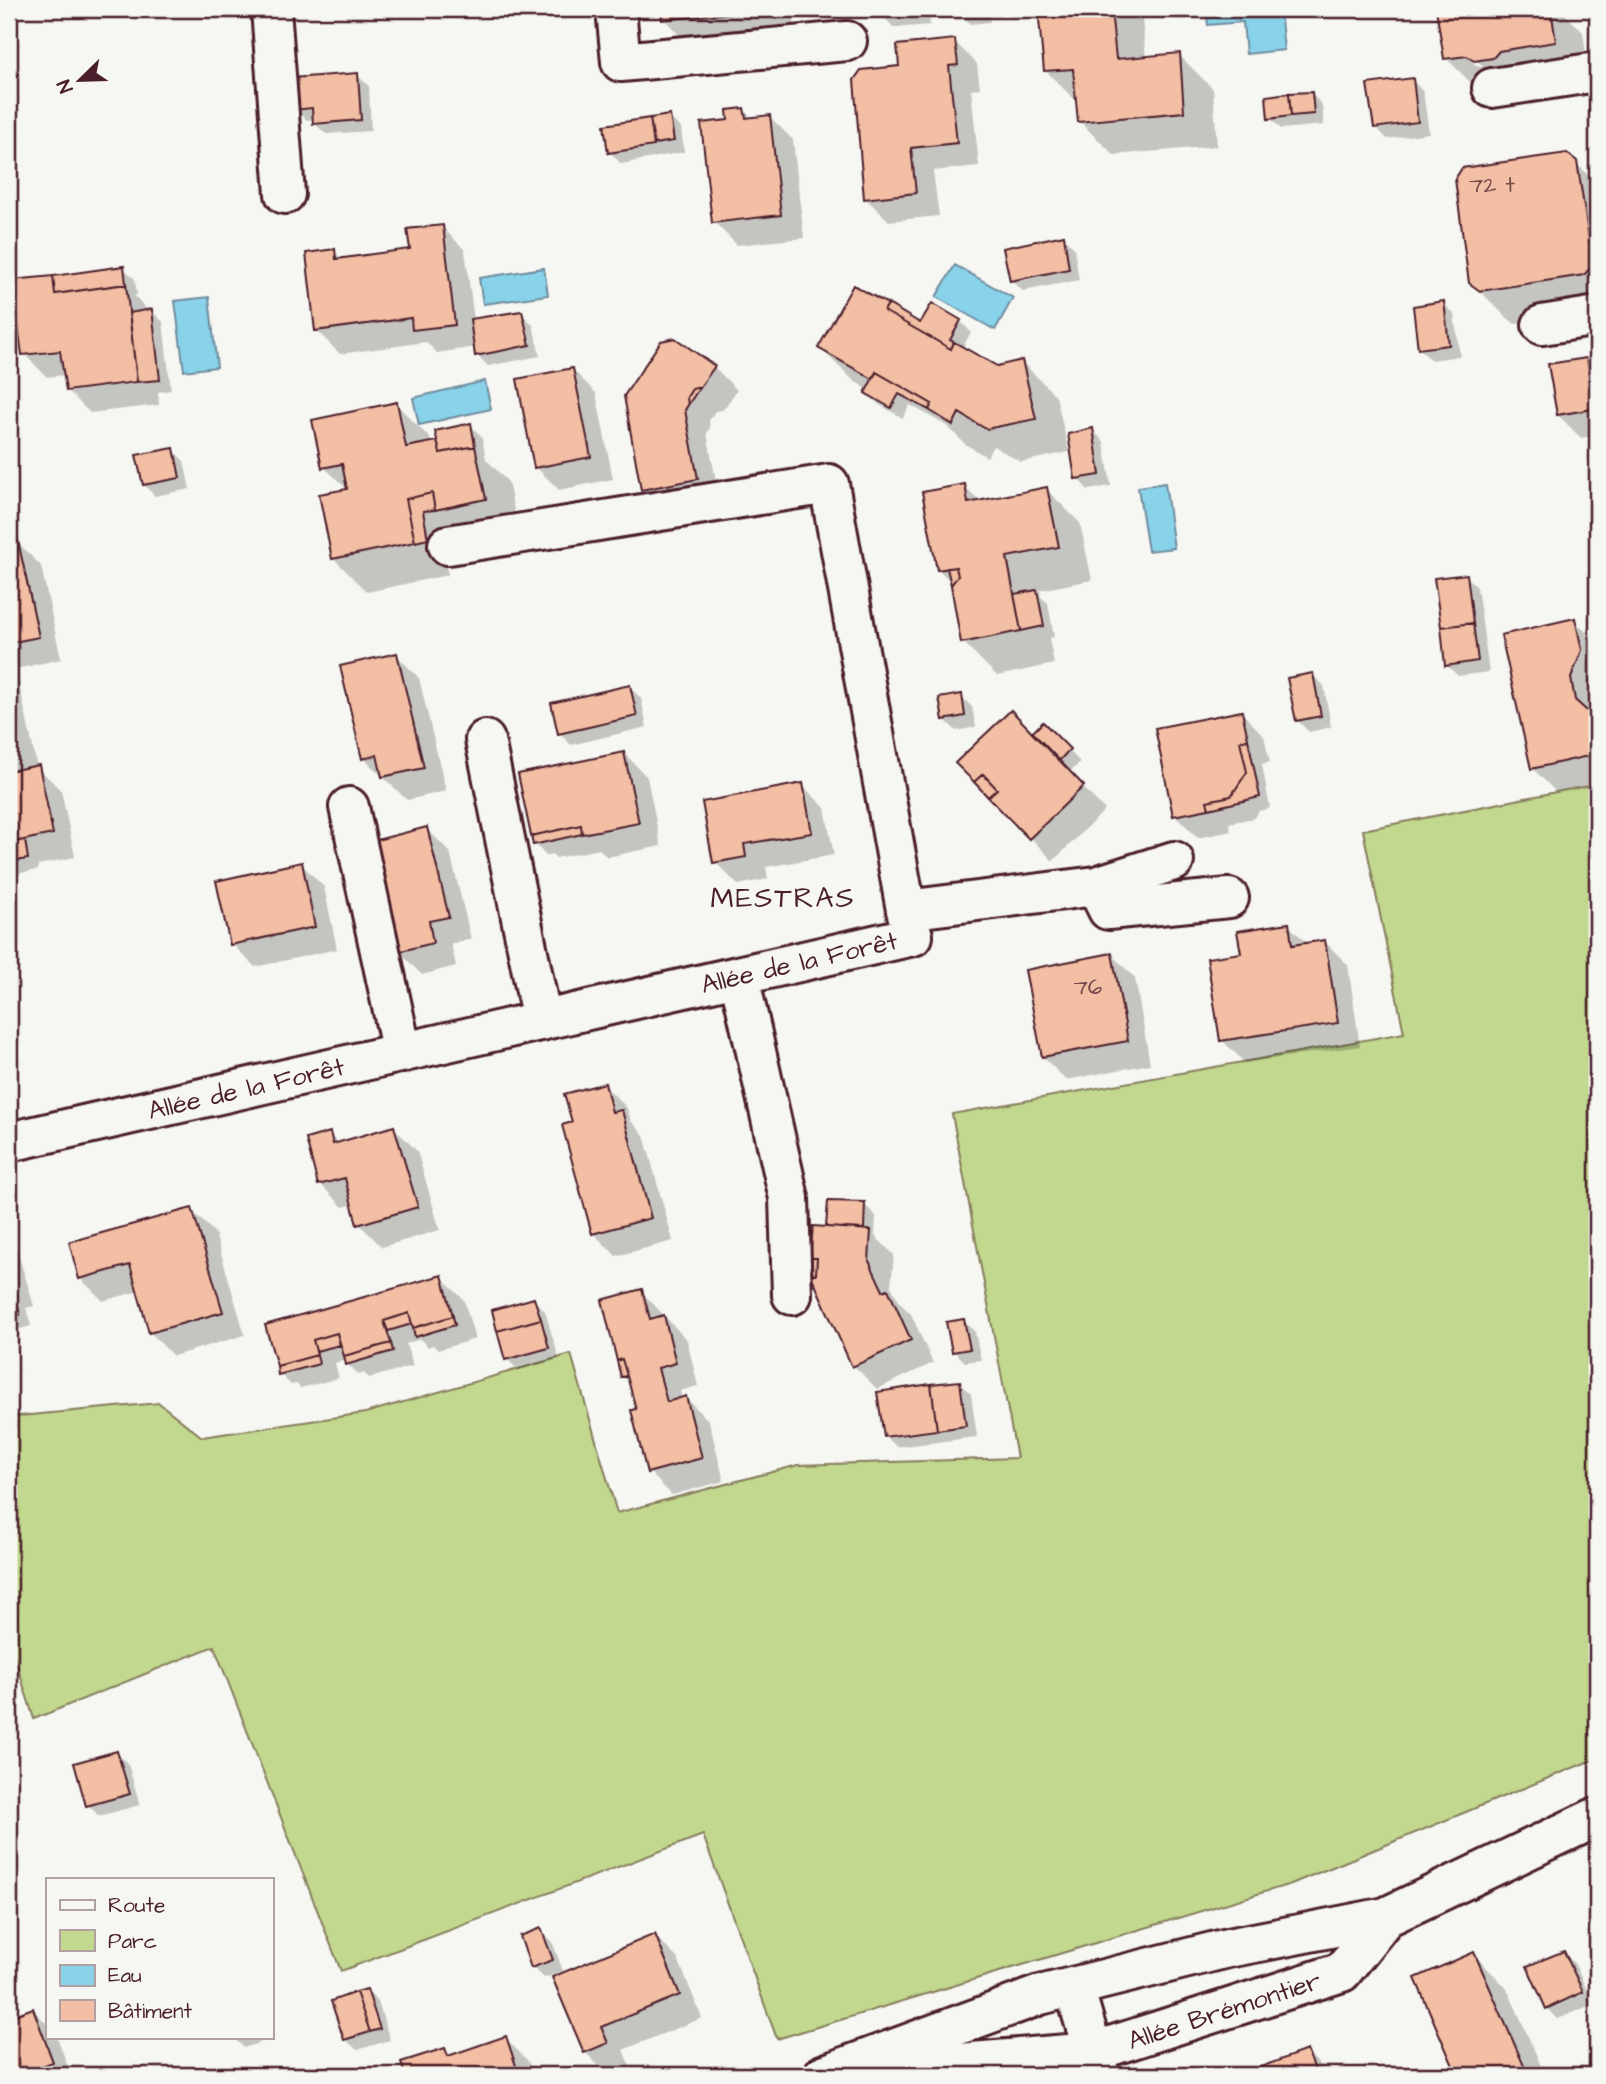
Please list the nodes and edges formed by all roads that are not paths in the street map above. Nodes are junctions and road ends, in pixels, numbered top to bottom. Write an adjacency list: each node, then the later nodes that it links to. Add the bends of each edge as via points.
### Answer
1 (271, 9): 6 (street)
2 (616, 9): 3 (street, via 621,62)
3 (847, 41)
4 (1597, 72): 5 (street)
5 (1492, 88)
6 (285, 194)
7 (1597, 316): 8 (street)
8 (1542, 325)
9 (448, 545): 15 (street, Allée de la Forêt, via 829,484)
10 (485, 740): 17 (street)
11 (349, 807): 18 (street)
12 (1174, 861): 13 (street)
13 (1096, 886): 14 (street, via 1108,911); 15 (street)
14 (1229, 898)
15 (906, 910): 16 (street, Allée de la Forêt, via 913,936)
16 (739, 976): 17 (street, Allée de la Forêt); 20 (street, via 789,1198)
17 (542, 1020): 18 (street, Allée de la Forêt)
18 (402, 1053): 19 (street, Allée de la Forêt)
19 (9, 1142)
20 (792, 1294)
21 (1597, 1817): 22 (street, Allée Brémontier)
22 (1386, 1917): 23 (street, Allée Brémontier, via 1228,1948); 24 (street, Allée Brémontier, via 1342,1972)
23 (1074, 1987): 24 (street); 25 (street, Allée Brémontier, via 1040,1995)
24 (1096, 2064): 25 (street, Allée Brémontier)
25 (825, 2075)

